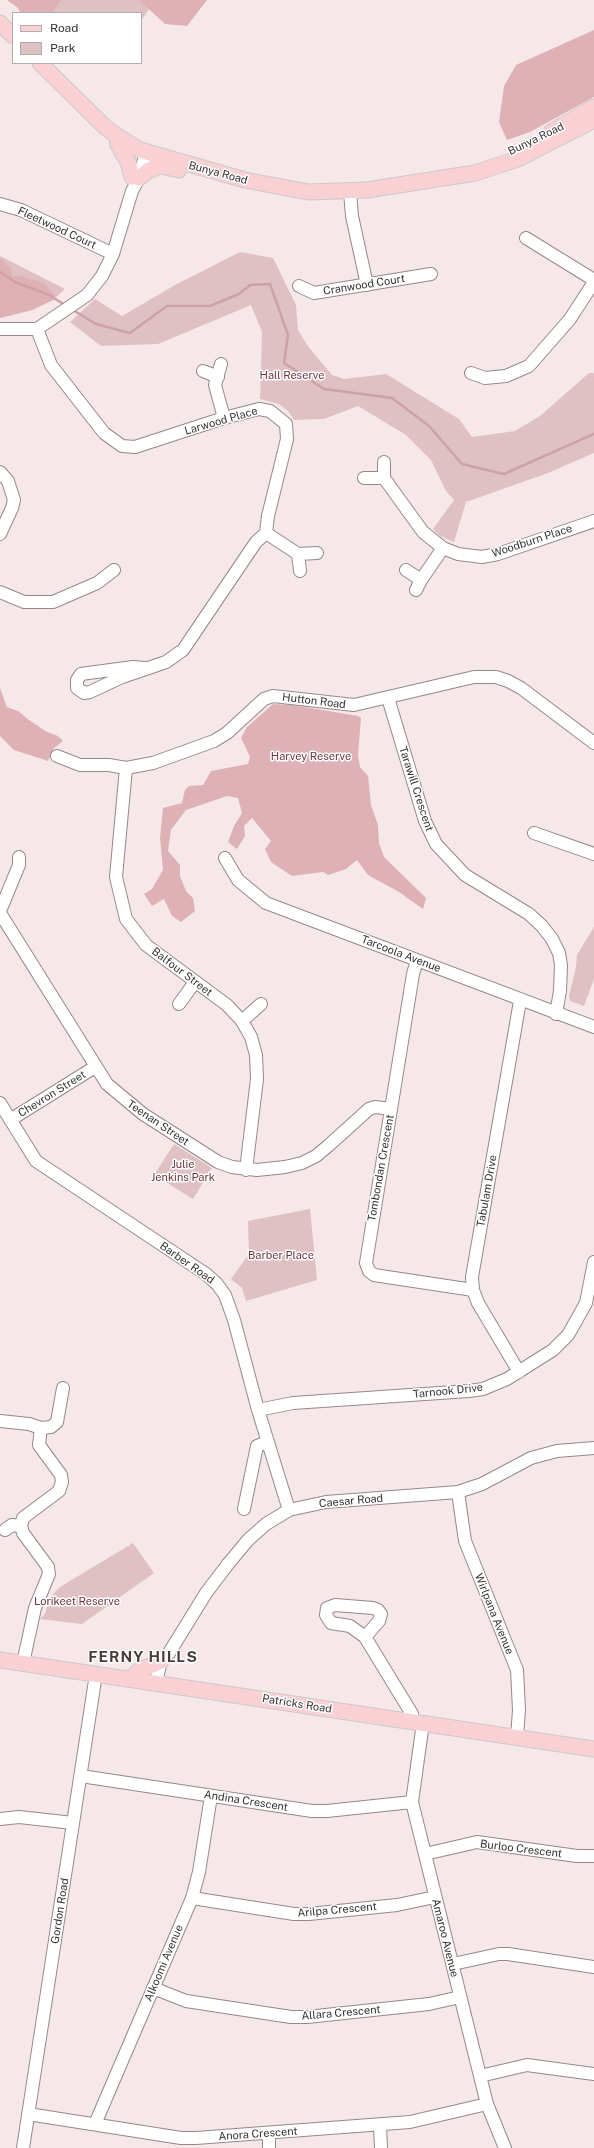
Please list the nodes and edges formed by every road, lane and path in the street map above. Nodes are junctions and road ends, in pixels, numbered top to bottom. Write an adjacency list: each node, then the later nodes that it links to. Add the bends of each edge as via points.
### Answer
1 (0, 23): 2 (main road)
2 (12, 35)
3 (41, 64): 6 (main road, Bunya Road)
4 (594, 107): 9 (main road, Bunya Road, via 516,150)
5 (594, 120): 9 (main road, Bunya Road, via 518,159 475,173)
6 (117, 136): 7 (main road, Bunya Road); 10 (main road, via 118,145 126,158)
7 (143, 151): 8 (main road, Bunya Road); 10 (street)
8 (215, 172): 10 (main road, via 199,175 162,166 149,170); 11 (main road, Bunya Road, via 292,190)
9 (429, 180): 11 (main road, Bunya Road)
10 (134, 182): 14 (street)
11 (350, 192): 17 (street, via 352,216)
12 (0, 204): 14 (street, Fleetwood Court, via 21,210)
13 (526, 238): 16 (street)
14 (113, 254): 20 (street, via 102,276 87,295)
15 (431, 274): 17 (street, Cranwood Court)
16 (594, 281): 23 (street, via 570,319 529,366 506,376 485,378)
17 (367, 285): 18 (street, Cranwood Court, via 314,293)
18 (299, 286)
19 (0, 329): 20 (street)
20 (37, 329): 25 (street, Larwood Place, via 51,365 104,432 122,446 135,447)
21 (221, 364): 24 (street)
22 (203, 371): 24 (street)
23 (470, 373)
24 (218, 377): 25 (street, via 215,385)
25 (224, 418): 31 (street, Larwood Place, via 265,409 276,414 286,424 287,439)
26 (384, 462): 29 (street)
27 (0, 472): 32 (street, via 8,481 14,500)
28 (364, 478): 29 (street)
29 (384, 478): 33 (street, Woodburn Place, via 423,532)
30 (594, 521): 33 (street, Woodburn Place, via 498,554 482,557 458,554)
31 (266, 533): 35 (street); 40 (street, via 256,542 183,650 166,662)
32 (0, 534)
33 (443, 548): 38 (street, via 419,585)
34 (317, 553): 35 (street)
35 (298, 554): 37 (street)
36 (114, 570): 39 (street, via 97,583 53,602 24,602)
37 (300, 570)
38 (406, 570)
39 (0, 592)
40 (145, 668): 40 (street, via 90,692 84,693 78,688 77,680 81,674 133,667)
41 (388, 698): 42 (street, Hutton Road, via 464,678 496,677 521,688); 44 (street, Hutton Road, via 370,703 345,705 273,696 264,699 227,733 214,740 153,763); 55 (street, Tarawill Crescent, via 425,821 436,844 465,875 529,914 552,939 559,953 561,965)
42 (594, 743)
43 (57, 756): 44 (street, Hutton Road, via 80,765)
44 (126, 768): 51 (street, Balfour Street, via 116,877 126,919 146,945)
45 (534, 833): 46 (street)
46 (594, 854)
47 (19, 857): 49 (street, via 19,865)
48 (225, 858): 50 (street, Tarcoola Avenue, via 238,880 266,903)
49 (0, 912): 58 (street, Teenan Street)
50 (417, 960): 52 (street, Tarcoola Avenue); 60 (street, Tombondan Crescent)
51 (195, 982): 53 (street); 56 (street, Balfour Street, via 227,1005)
52 (520, 1001): 55 (street, Tarcoola Avenue); 64 (street, Tabulam Drive, via 472,1277)
53 (179, 1004)
54 (260, 1004): 56 (street)
55 (556, 1014): 57 (street, Tarcoola Avenue)
56 (242, 1021): 62 (street, Balfour Street, via 251,1037 256,1055 257,1079)
57 (594, 1028)
58 (95, 1067): 61 (street, Chevron Street); 62 (street, Teenan Street, via 115,1093 143,1114 218,1162)
59 (0, 1103): 61 (street, Barber Road)
60 (390, 1109): 62 (street, Teenan Street, via 369,1109 328,1146 302,1163 267,1170); 64 (street, Tombondan Crescent, via 366,1253 369,1271 381,1277)
61 (10, 1120): 68 (street, Barber Road, via 36,1161 206,1274 217,1284 230,1305)
62 (246, 1170)
63 (594, 1262): 65 (street, Tarnook Drive)
64 (473, 1290): 66 (street, Tabulam Drive)
65 (591, 1291): 66 (street, Tarnook Drive, via 568,1335 553,1350)
66 (519, 1372): 68 (street, Tarnook Drive, via 483,1389 470,1391 293,1403)
67 (63, 1388): 70 (street, via 58,1422 51,1427)
68 (258, 1410): 71 (street, Barber Road)
69 (0, 1421): 70 (street)
70 (41, 1428): 76 (street, via 39,1445 61,1475 62,1482 59,1491 23,1518)
71 (267, 1442): 74 (street, via 257,1446); 75 (street, Barber Road)
72 (594, 1448): 73 (street, Caesar Road, via 557,1451 531,1458 482,1484)
73 (458, 1492): 75 (street, Caesar Road, via 326,1502); 88 (street, Wirlpana Avenue, via 465,1541 517,1670)
74 (244, 1509)
75 (289, 1510): 79 (street, Caesar Road, via 266,1524 243,1546 206,1593)
76 (21, 1526): 77 (street, via 12,1526); 81 (street, via 23,1533 48,1567 49,1574 35,1608)
77 (5, 1530)
78 (365, 1637): 85 (street)
79 (165, 1657): 83 (main road, via 140,1670); 84 (street, Caesar Road)
80 (0, 1660): 81 (main road, Patricks Road)
81 (23, 1664): 82 (main road, Patricks Road)
82 (96, 1674): 83 (main road, Patricks Road); 90 (street, Gordon Road)
83 (130, 1679): 84 (main road, Patricks Road)
84 (159, 1684): 86 (main road, Patricks Road)
85 (402, 1698): 86 (street, via 396,1711); 87 (street)
86 (384, 1717): 87 (main road, Patricks Road)
87 (417, 1722): 88 (main road, Patricks Road); 92 (street, Amaroo Avenue)
88 (517, 1737): 89 (main road, Patricks Road)
89 (594, 1749)
90 (81, 1776): 91 (street, Andina Crescent); 94 (street, Gordon Road)
91 (211, 1796): 92 (street, Andina Crescent, via 312,1811); 98 (street, Alkoomi Avenue, via 199,1872)
92 (412, 1802): 95 (street, Amaroo Avenue)
93 (0, 1818): 94 (street, via 19,1817)
94 (73, 1823): 106 (street, Gordon Road)
95 (425, 1854): 96 (street, Burloo Crescent, via 477,1842 577,1856); 97 (street, Amaroo Avenue)
96 (594, 1856)
97 (435, 1897): 98 (street, Arilpa Crescent, via 398,1905 309,1914 294,1914); 99 (street, Amaroo Avenue)
98 (192, 1898): 101 (street, Alkoomi Avenue)
99 (453, 1964): 100 (street, via 508,1954); 102 (street, Amaroo Avenue)
100 (594, 1967)
101 (153, 1988): 102 (street, Allara Crescent, via 186,2000 291,2017 429,2004); 107 (street, Alkoomi Avenue)
102 (460, 1997): 104 (street, Amaroo Avenue)
103 (594, 2074): 104 (street, via 528,2065)
104 (480, 2076): 105 (street, Amaroo Avenue)
105 (487, 2104): 108 (street, Anora Crescent, via 410,2122); 113 (street, Amaroo Avenue)
106 (28, 2114): 107 (street, Anora Crescent); 110 (street, Gordon Road)
107 (95, 2124): 109 (street, Anora Crescent, via 180,2138)
108 (380, 2126): 109 (street, Anora Crescent); 112 (street)
109 (269, 2134): 111 (street)
110 (23, 2148)
111 (270, 2148)
112 (381, 2148)
113 (505, 2148)

